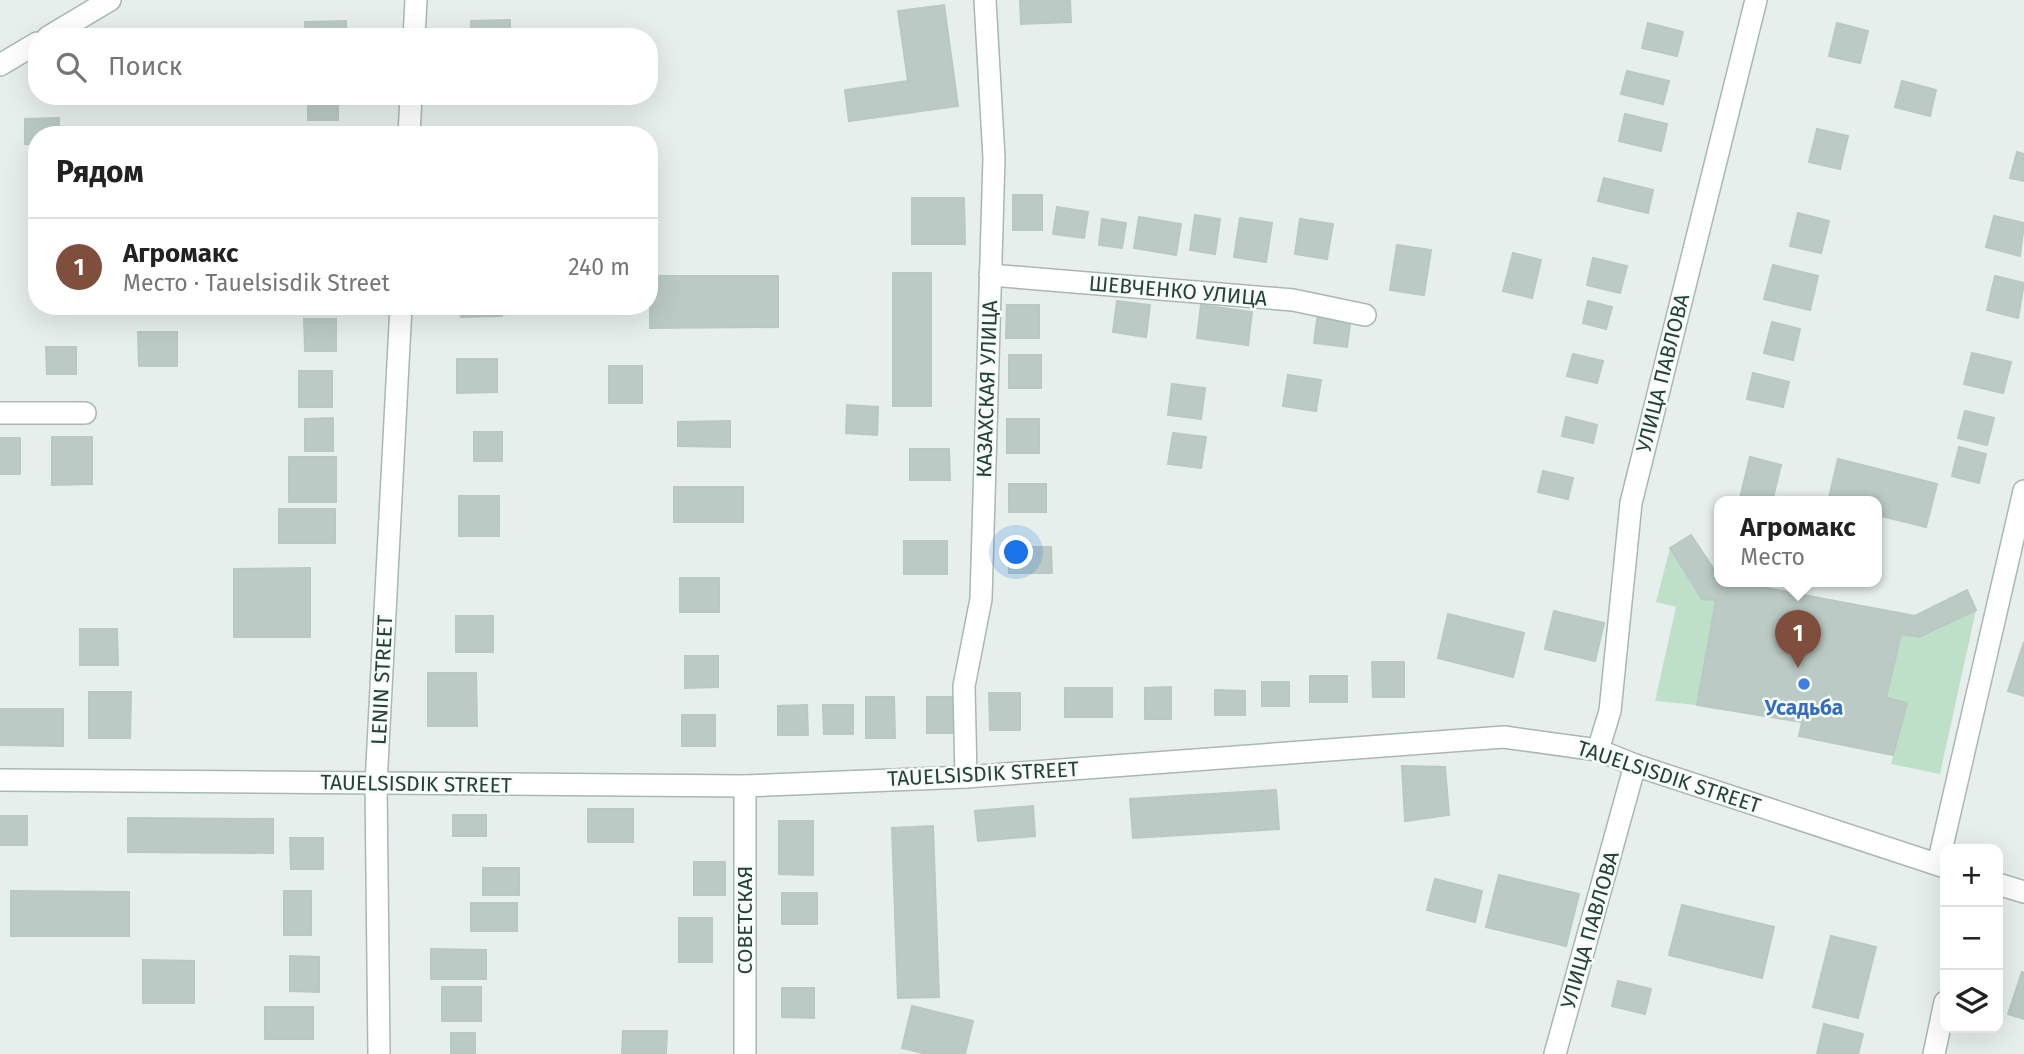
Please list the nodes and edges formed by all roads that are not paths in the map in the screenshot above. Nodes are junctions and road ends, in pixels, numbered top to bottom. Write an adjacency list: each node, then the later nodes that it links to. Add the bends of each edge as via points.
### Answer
1 (110, 0): 5 (street)
2 (416, 0): 6 (street)
3 (985, 0): 11 (street, КАЗАХСКАЯ УЛИЦА, via 994,158)
4 (1756, 0): 17 (street, УЛИЦА ПАВЛОВА, via 1631,503 1610,711)
5 (63, 28)
6 (414, 28)
7 (28, 48): 8 (street)
8 (0, 65)
9 (411, 105): 10 (street)
10 (409, 126)
11 (990, 275): 13 (street, ШЕВЧЕНКО УЛИЦА, via 1293,300); 19 (street, КАЗАХСКАЯ УЛИЦА, via 981,599 964,686)
12 (401, 315): 21 (street, LENIN STREET)
13 (1365, 315)
14 (0, 413): 15 (street)
15 (85, 413)
16 (2024, 491): 23 (street)
17 (1598, 750): 18 (street, TAUELSISDIK STREET); 19 (street, TAUELSISDIK STREET, via 1504,737)
18 (1635, 765): 24 (street, TAUELSISDIK STREET); 30 (street, УЛИЦА ПАВЛОВА)
19 (966, 777): 22 (street, TAUELSISDIK STREET)
20 (0, 780): 21 (street, TAUELSISDIK STREET)
21 (376, 784): 22 (street, TAUELSISDIK STREET); 28 (street, LENIN STREET)
22 (744, 786): 29 (street, СОВЕТСКАЯ)
23 (1947, 844)
24 (1940, 865)
25 (2003, 886): 26 (street)
26 (2024, 892)
27 (1940, 1026): 31 (street)
28 (379, 1054)
29 (745, 1054)
30 (1555, 1054)
31 (1934, 1054)

